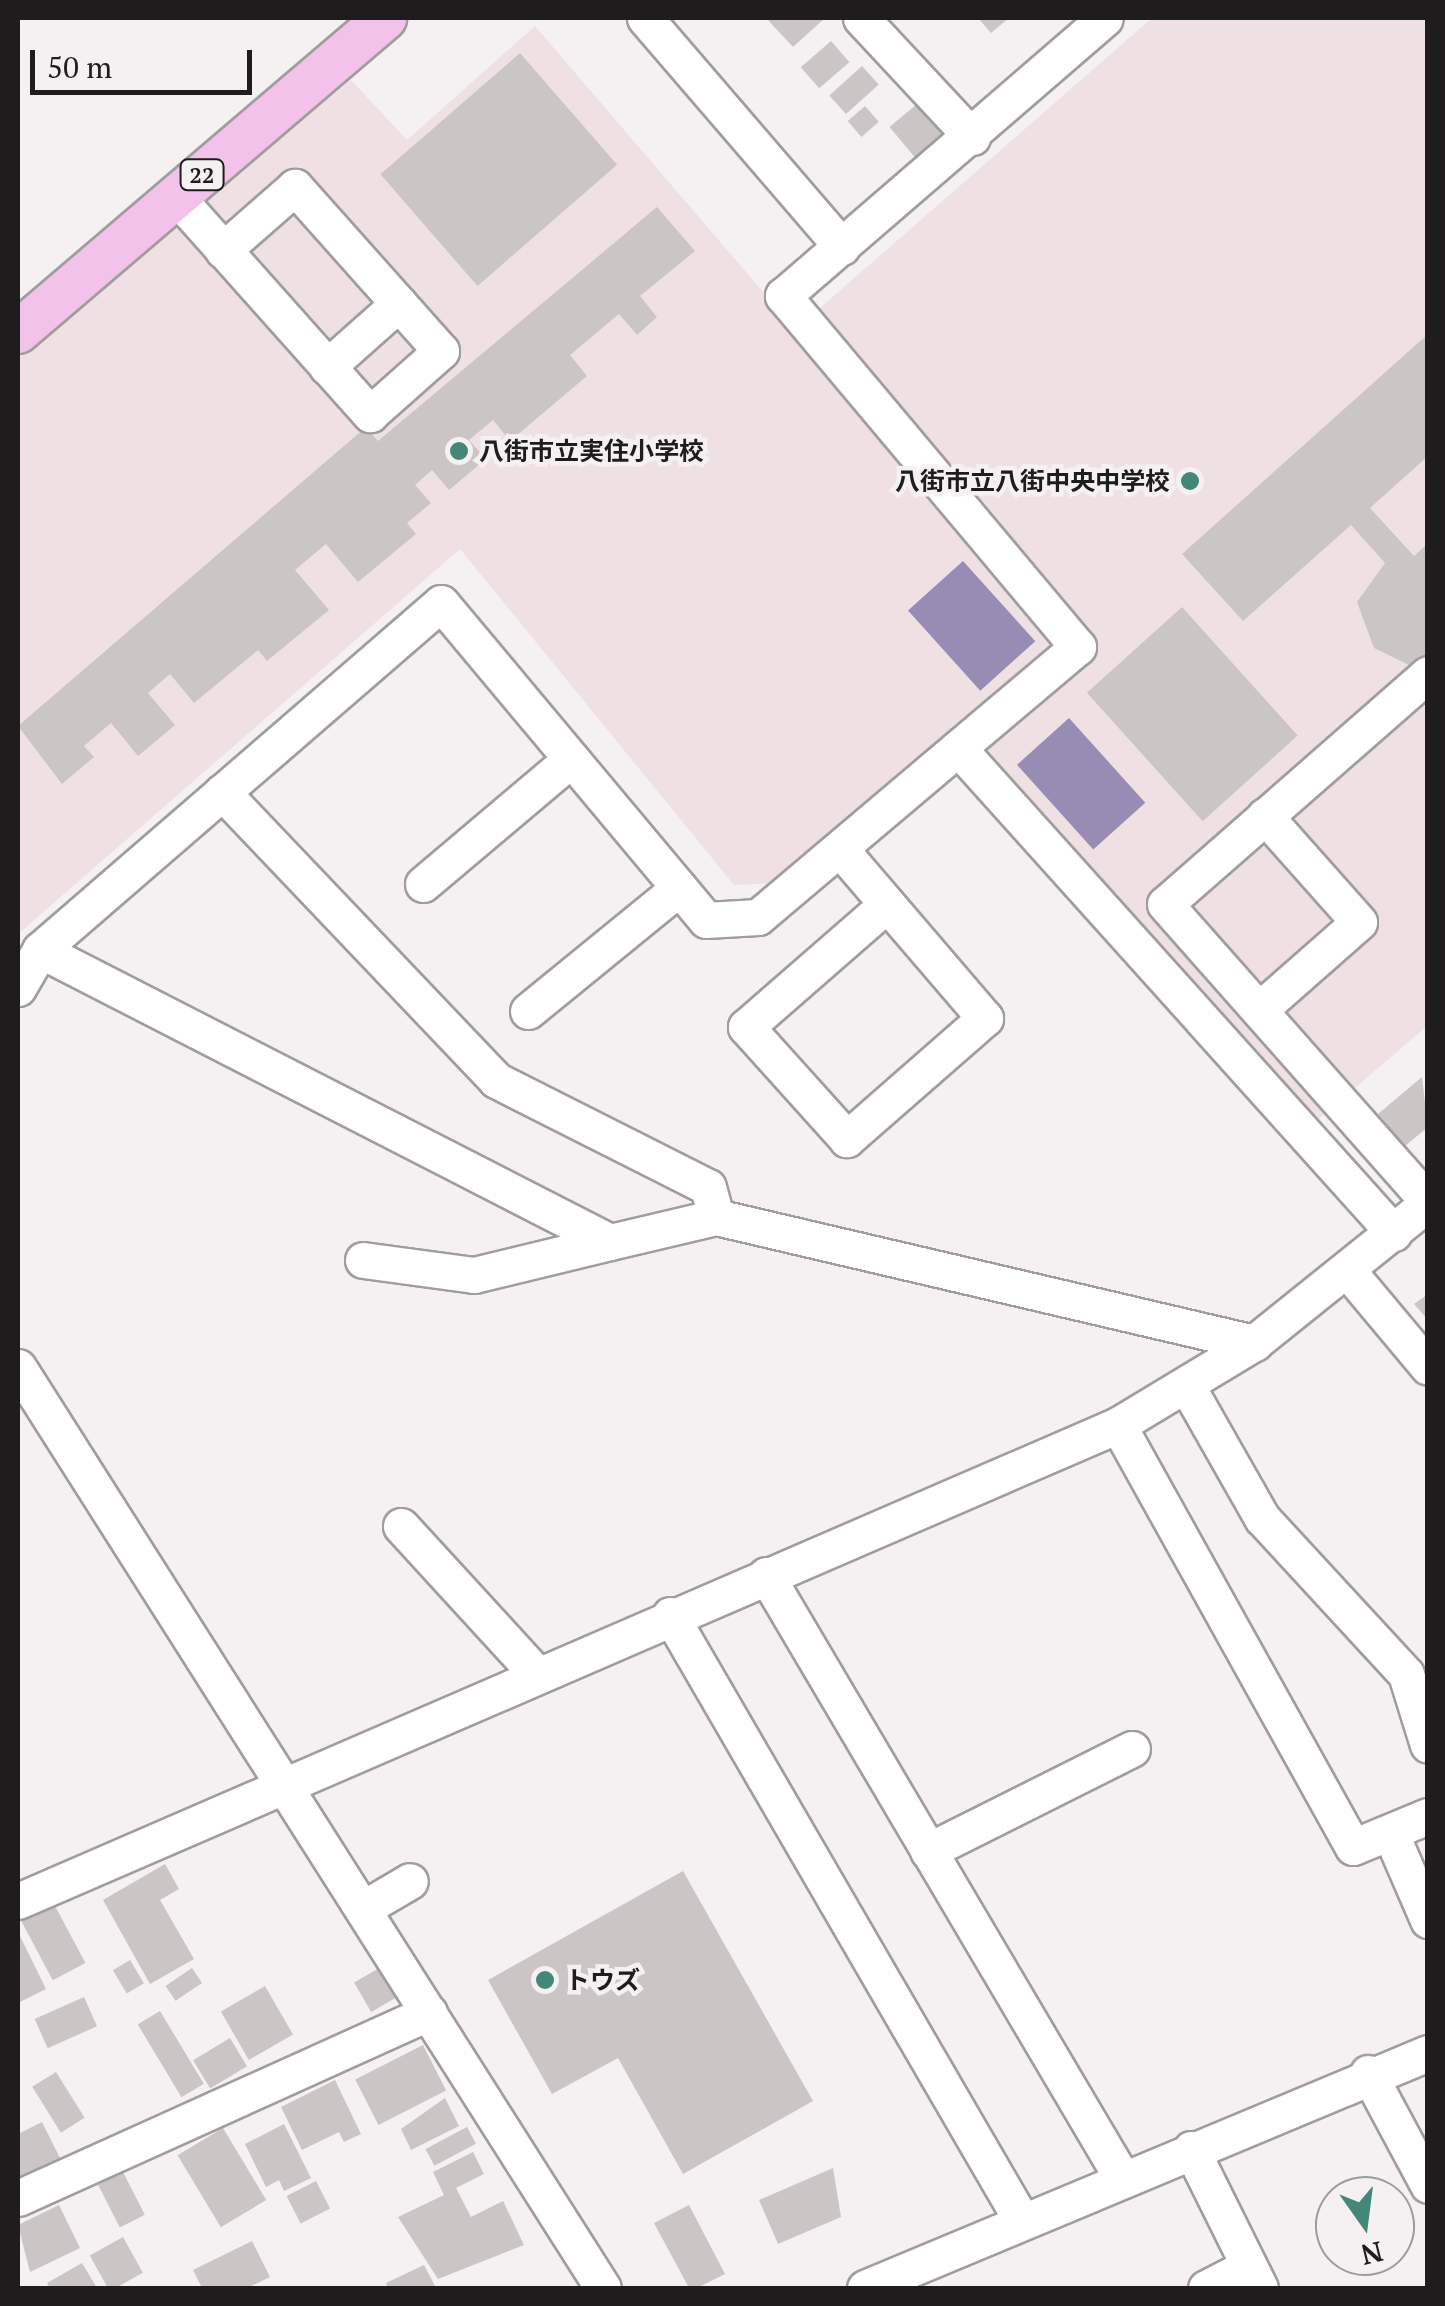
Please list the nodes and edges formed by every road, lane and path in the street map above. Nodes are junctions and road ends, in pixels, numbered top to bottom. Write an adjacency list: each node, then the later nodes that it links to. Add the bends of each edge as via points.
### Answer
1 (383, 18): 6 (main road, 22)
2 (645, 18): 7 (street)
3 (861, 18): 5 (street)
4 (1090, 22): 5 (street)
5 (972, 136): 7 (street)
6 (176, 197): 8 (street); 10 (main road, 22)
7 (842, 247): 13 (street, via 783,296 1078,647)
8 (223, 250): 9 (street, via 294,187); 11 (street)
9 (399, 303): 11 (street); 11 (street, via 441,351 370,414)
10 (21, 318)
11 (328, 367)
12 (1428, 674): 16 (street)
13 (958, 748): 17 (street); 27 (street)
14 (571, 759): 15 (street, via 441,604); 18 (street); 19 (street)
15 (222, 792): 21 (street); 26 (street, via 496,1080 708,1187)
16 (1265, 816): 24 (street, via 1359,922); 24 (street, via 1165,904)
17 (840, 849): 19 (street, via 758,918 706,920); 20 (street)
18 (422, 884)
19 (679, 888): 23 (street)
20 (887, 904): 20 (street, via 985,1018 848,1139 746,1027)
21 (40, 950): 22 (street); 28 (street)
22 (18, 988)
23 (528, 1010)
24 (1259, 1010): 25 (street)
25 (1428, 1202): 27 (street)
26 (716, 1217): 28 (street); 31 (street)
27 (1394, 1233): 30 (street)
28 (610, 1242): 29 (street, via 474,1275)
29 (363, 1260)
30 (1347, 1270): 31 (street); 32 (street)
31 (1254, 1343): 33 (street)
32 (1428, 1367)
33 (1186, 1386): 35 (street); 40 (street, via 1262,1518 1406,1674)
34 (23, 1388): 42 (street)
35 (1118, 1425): 37 (street); 44 (street, via 1352,1847)
36 (401, 1526): 39 (street)
37 (766, 1574): 38 (street); 45 (street)
38 (670, 1615): 39 (street); 57 (street)
39 (550, 1674): 42 (street)
40 (1428, 1746)
41 (1132, 1749): 45 (street)
42 (283, 1779): 47 (street); 48 (street)
43 (1428, 1816): 44 (street)
44 (1390, 1832): 49 (street)
45 (928, 1851): 54 (street)
46 (410, 1881): 48 (street)
47 (18, 1902)
48 (364, 1908): 50 (street)
49 (1428, 1920)
50 (429, 2012): 56 (street); 59 (street)
51 (1428, 2053): 52 (street)
52 (1368, 2073): 53 (street); 55 (street)
53 (1191, 2149): 54 (street); 58 (street)
54 (1122, 2178): 57 (street)
55 (1428, 2186)
56 (18, 2198)
57 (1022, 2221): 60 (street)
58 (1255, 2277): 61 (street)
59 (603, 2288)
60 (865, 2288)
61 (1206, 2288)

